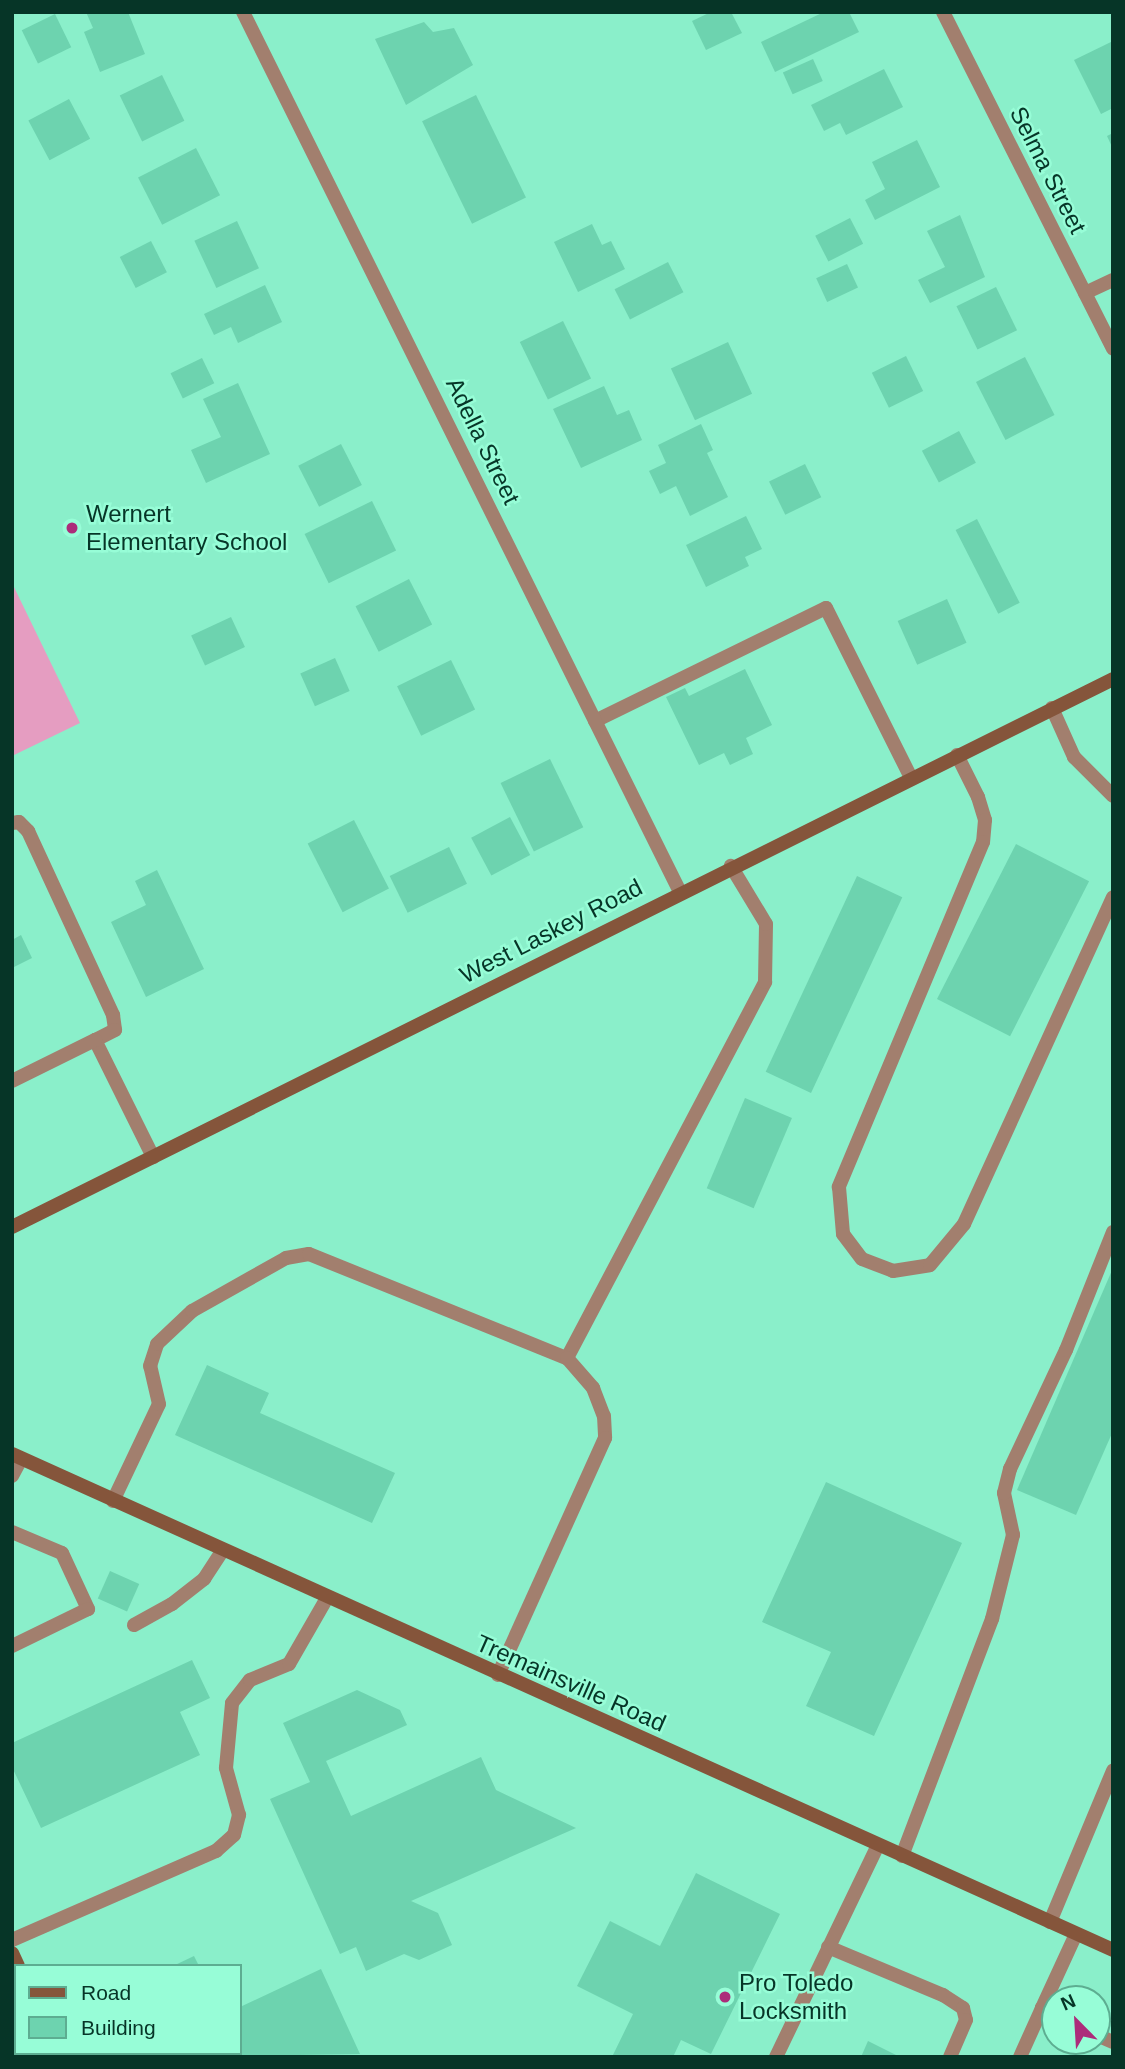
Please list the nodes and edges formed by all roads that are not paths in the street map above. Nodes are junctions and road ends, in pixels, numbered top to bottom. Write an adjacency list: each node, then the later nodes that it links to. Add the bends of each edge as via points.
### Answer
1 (243, 12): 8 (street, Adella Street)
2 (943, 12): 4 (street, Selma Street)
3 (1113, 280): 4 (street)
4 (1085, 293): 5 (street, Selma Street)
5 (1113, 348)
6 (1113, 679): 7 (main road, West Laskey Road)
7 (1052, 708): 9 (main road, West Laskey Road); 11 (street, via 1074,757)
8 (596, 722): 10 (street, via 826,608); 14 (street, Adella Street)
9 (957, 755): 10 (main road, West Laskey Road); 15 (street, via 985,820 983,842 839,1187 843,1234 862,1259 894,1271 930,1265 964,1224)
10 (911, 778): 13 (main road, West Laskey Road)
11 (1113, 796)
12 (12, 823): 16 (street, via 19,822 28,831 113,1015 115,1030)
13 (731, 866): 14 (main road, West Laskey Road); 21 (street, via 766,924 765,982)
14 (680, 892): 18 (main road, West Laskey Road)
15 (1113, 897)
16 (95, 1040): 17 (street); 18 (street)
17 (12, 1081)
18 (153, 1157): 19 (main road, West Laskey Road)
19 (12, 1227)
20 (1113, 1232): 33 (street, via 1066,1350 1010,1469 1004,1493 1013,1535 992,1619)
21 (567, 1358): 24 (street, via 309,1254 286,1258 192,1311 157,1343 150,1366 159,1404); 30 (street, via 593,1388 604,1416 605,1438)
22 (17, 1457): 23 (street); 24 (main road, Tremainsville Road)
23 (12, 1476)
24 (113, 1501): 26 (main road, Tremainsville Road)
25 (12, 1532): 29 (street, via 62,1553 88,1609)
26 (222, 1551): 27 (main road, Tremainsville Road); 28 (street, via 204,1579)
27 (327, 1598): 30 (main road, Tremainsville Road); 36 (street, via 289,1664 250,1681 232,1703 226,1768 239,1815 234,1835 216,1851)
28 (134, 1625)
29 (12, 1646)
30 (498, 1675): 32 (main road, Tremainsville Road)
31 (1113, 1771): 34 (street)
32 (878, 1845): 33 (main road, Tremainsville Road); 37 (street)
33 (902, 1856): 34 (main road, Tremainsville Road)
34 (1050, 1922): 35 (main road, Tremainsville Road)
35 (1076, 1934): 38 (main road, Tremainsville Road); 39 (street)
36 (12, 1940)
37 (828, 1947): 41 (street); 42 (street, via 943,1995 963,2008 966,2020)
38 (1113, 1950)
39 (1058, 1985)
40 (1041, 2024): 43 (street)
41 (776, 2057)
42 (950, 2057)
43 (1020, 2057)

